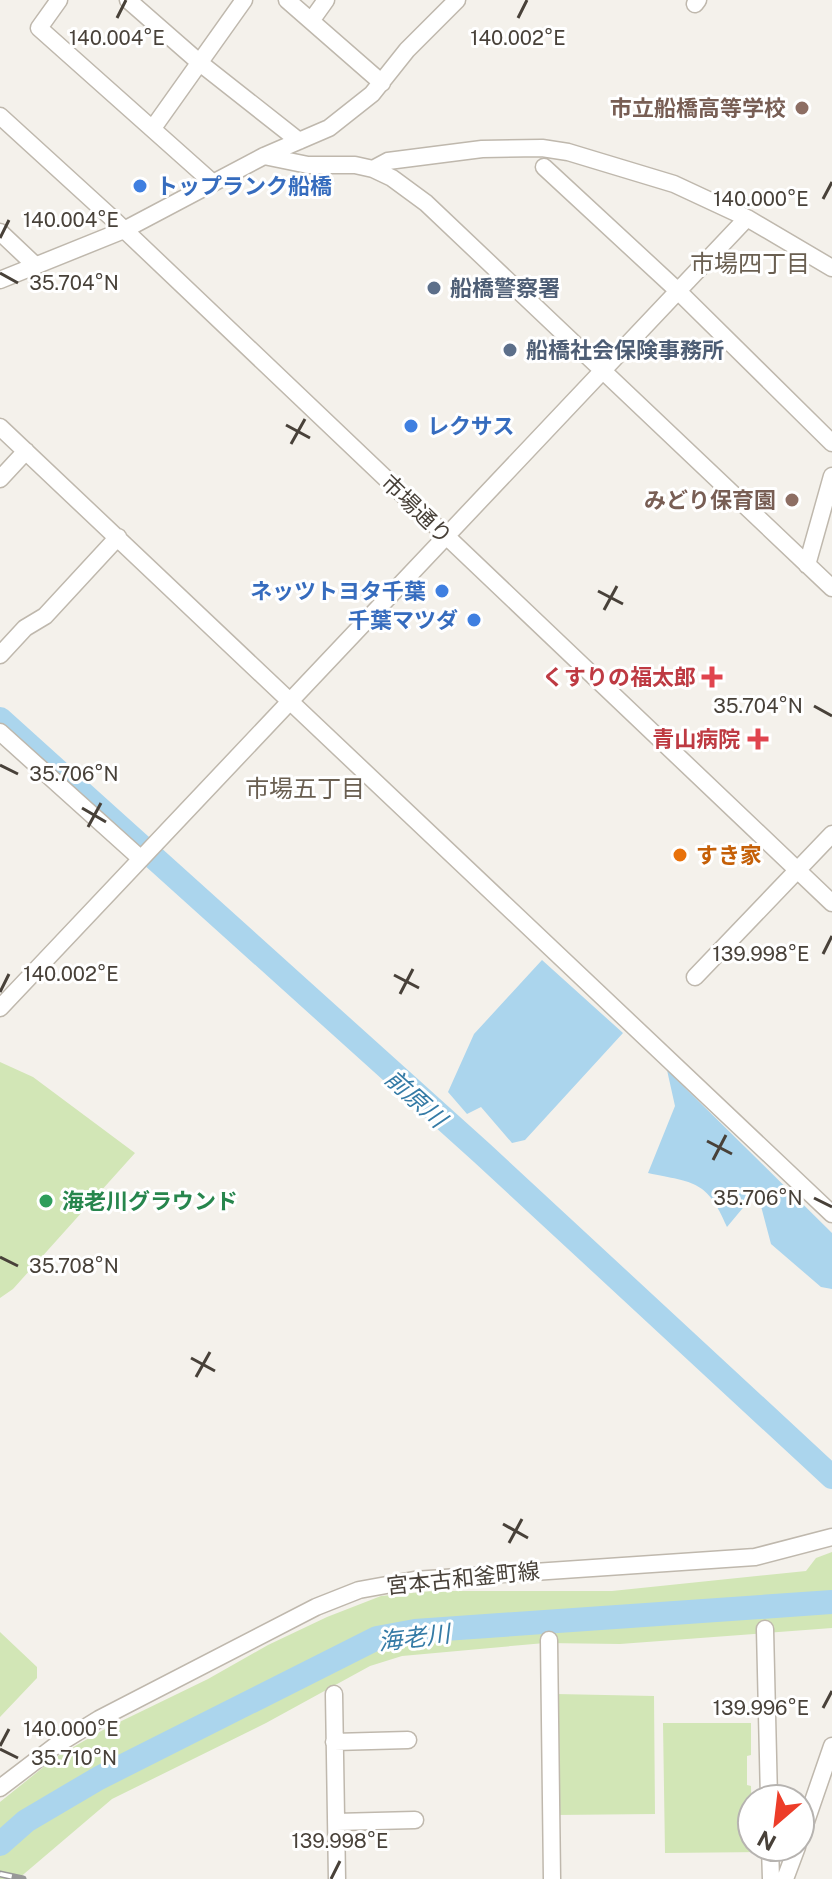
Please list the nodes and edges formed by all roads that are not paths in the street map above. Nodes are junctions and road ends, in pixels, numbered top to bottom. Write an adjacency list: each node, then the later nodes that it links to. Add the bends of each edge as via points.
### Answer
1 (59, 0): 11 (street, via 39,28)
2 (128, 0): 8 (street)
3 (244, 0): 8 (street)
4 (287, 0): 7 (street)
5 (326, 0): 7 (street)
6 (457, 0): 9 (street)
7 (311, 21): 9 (street)
8 (200, 63): 11 (street); 12 (street)
9 (382, 83): 12 (street, via 345,117)
10 (0, 116): 18 (street, 市場通り)
11 (153, 128): 16 (street)
12 (299, 141): 13 (street)
13 (264, 156): 15 (street); 16 (street)
14 (544, 167): 23 (street)
15 (373, 169): 17 (street, via 388,161 482,149 542,148 674,184); 24 (street, via 426,203)
16 (213, 183): 18 (street)
17 (747, 218): 21 (street); 23 (street)
18 (124, 230): 20 (street); 32 (street, 市場通り)
19 (0, 232): 20 (street)
20 (36, 266): 22 (street)
21 (832, 268)
22 (0, 280)
23 (678, 291): 24 (street); 26 (street)
24 (602, 372): 32 (street); 33 (street)
25 (0, 427): 27 (street)
26 (832, 443)
27 (26, 451): 29 (street); 31 (street)
28 (832, 476): 30 (street)
29 (0, 479)
30 (826, 514): 33 (street)
31 (118, 537): 35 (street, via 45,616 25,628); 36 (street)
32 (447, 537): 36 (street); 40 (street, 市場通り)
33 (807, 565): 34 (street)
34 (832, 588)
35 (0, 655)
36 (292, 701): 39 (street); 44 (street)
37 (0, 732): 39 (street)
38 (832, 834): 40 (street)
39 (142, 857): 43 (street)
40 (798, 871): 41 (street, 市場通り); 42 (street)
41 (832, 903)
42 (695, 977)
43 (0, 1008)
44 (832, 1214)
45 (832, 1537): 53 (street, 宮本古和釜町線, via 755,1557 414,1580 359,1590 99,1719)
46 (765, 1629): 52 (street)
47 (549, 1640): 58 (street)
48 (334, 1694): 50 (street)
49 (408, 1740): 50 (street)
50 (334, 1742): 56 (street)
51 (832, 1746): 54 (street)
52 (769, 1783)
53 (0, 1788)
54 (816, 1792)
55 (415, 1820): 56 (street)
56 (336, 1822): 57 (street)
57 (337, 1879)
58 (552, 1879)

